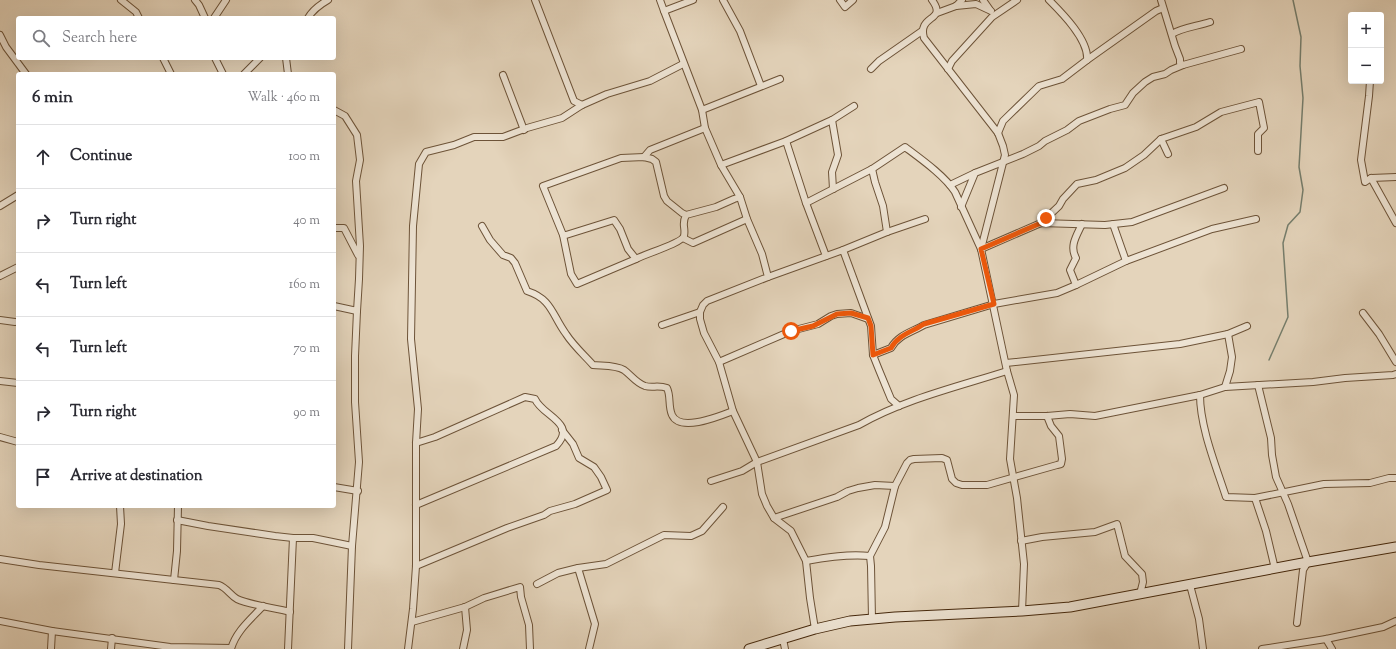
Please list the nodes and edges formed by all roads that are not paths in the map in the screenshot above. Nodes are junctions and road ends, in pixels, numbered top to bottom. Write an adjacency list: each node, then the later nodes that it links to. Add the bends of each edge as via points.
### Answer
1 (122, 0): 22 (street)
2 (195, 0): 23 (street)
3 (226, 0): 24 (street)
4 (328, 0): 25 (street)
5 (535, 0): 53 (street, via 574,101)
6 (660, 0): 19 (street)
7 (693, 0): 19 (street)
8 (723, 0): 52 (street, via 740,31)
9 (840, 0): 10 (street, via 845,7)
10 (853, 0)
11 (932, 0): 20 (street, via 937,6)
12 (962, 0): 17 (street)
13 (983, 0): 21 (street)
14 (1016, 0): 21 (street)
15 (1049, 0): 38 (street, via 1069,20 1088,52)
16 (1161, 0): 18 (street)
17 (956, 6): 20 (street); 21 (street, via 976,4)
18 (1163, 8): 28 (street); 38 (street)
19 (664, 11): 40 (street)
20 (937, 13): 27 (street, via 926,22)
21 (991, 14): 37 (street)
22 (137, 16)
23 (204, 16)
24 (215, 16)
25 (309, 16)
26 (1210, 22): 28 (street)
27 (922, 31): 39 (street, via 924,38); 42 (street)
28 (1172, 34): 41 (street, via 1180,63)
29 (0, 35): 30 (street)
30 (4, 42): 31 (street); 44 (street)
31 (0, 48)
32 (1241, 49): 41 (street)
33 (164, 60): 45 (street)
34 (216, 60): 46 (street)
35 (258, 60): 47 (street)
36 (286, 60): 48 (street)
37 (952, 60): 39 (street); 43 (street)
38 (1087, 60): 60 (street, via 1062,79 1039,86 1003,120)
39 (943, 63): 43 (street)
40 (683, 64): 53 (street, via 650,81 607,94); 55 (street)
41 (1183, 65): 65 (street, via 1145,82 1125,105 1079,121 1067,130 1045,140 1040,146 1023,154)
42 (871, 69)
43 (948, 69): 60 (street)
44 (25, 72)
45 (170, 72)
46 (222, 72)
47 (246, 72)
48 (288, 72)
49 (503, 75): 59 (street)
50 (780, 79): 52 (street)
51 (1370, 84): 72 (street, via 1361,160 1365,182)
52 (761, 86): 55 (street)
53 (582, 105): 59 (street, via 562,118)
54 (854, 106): 57 (street)
55 (702, 110): 58 (street)
56 (336, 111): 96 (street, via 345,116 357,135 360,160 356,181)
57 (832, 120): 62 (street); 75 (street, via 838,155 832,172)
58 (705, 128): 66 (street, via 650,150); 68 (street)
59 (524, 130): 133 (street, via 503,137 474,137 449,147 426,152 419,164 413,226 411,339 418,409)
60 (998, 134): 65 (street)
61 (1161, 139): 63 (street, via 1196,127 1221,112 1259,102 1264,128 1258,134); 64 (street); 85 (street, via 1126,168 1096,180 1077,184)
62 (786, 141): 68 (street); 78 (street)
63 (1258, 151)
64 (1168, 154)
65 (1007, 157): 67 (street)
66 (644, 158): 81 (street, via 656,162 667,201); 92 (street, via 621,158 543,186)
67 (1002, 163): 70 (street); 94 (street)
68 (721, 165): 77 (street)
69 (872, 169): 73 (street, via 905,147); 75 (street); 91 (street, via 883,206)
70 (975, 173): 73 (street); 80 (street)
71 (1396, 177): 72 (street)
72 (1371, 178): 86 (street)
73 (950, 185): 80 (street)
74 (1224, 188): 88 (street, via 1132,222)
75 (833, 189): 78 (street)
76 (16, 196): 79 (street)
77 (740, 198): 81 (street); 82 (street)
78 (806, 203): 97 (street)
79 (0, 206)
80 (961, 207): 94 (street)
81 (686, 214): 93 (street, via 683,220)
82 (747, 218): 93 (street, via 693,243); 102 (street, via 762,254)
83 (925, 219): 91 (street)
84 (1256, 219): 99 (street, via 1212,229)
85 (1041, 223): 87 (street); 94 (street)
86 (1396, 223)
87 (1082, 224): 88 (street); 103 (street, via 1073,243 1076,258 1070,270)
88 (1113, 224): 99 (street)
89 (482, 226): 127 (street, via 502,255 516,263 527,291 546,302 566,334 593,365 624,370 644,386 667,388 673,417 684,424 711,419)
90 (336, 228): 96 (street, via 344,228)
91 (887, 232): 95 (street)
92 (563, 235): 98 (street, via 614,220 628,249); 98 (street, via 571,274 577,284)
93 (683, 238): 98 (street)
94 (981, 249): 104 (street)
95 (843, 250): 97 (street); 109 (street)
96 (359, 256): 106 (street)
97 (826, 256): 102 (street)
98 (636, 258)
99 (1126, 261): 103 (street)
100 (16, 268): 101 (street)
101 (0, 276)
102 (768, 277): 107 (street, via 708,301)
103 (1076, 285): 104 (street, via 1057,293)
104 (994, 304): 115 (street, via 924,324 903,335 891,348); 118 (street)
105 (336, 306): 106 (street)
106 (357, 311): 140 (street, via 355,402)
107 (700, 312): 112 (street); 116 (street, via 704,333)
108 (1363, 313): 117 (street)
109 (868, 318): 115 (street); 116 (street, via 851,313 837,314 818,324 791,331)
110 (0, 320): 111 (street)
111 (15, 322)
112 (662, 325)
113 (1248, 326): 114 (street)
114 (1228, 334): 118 (street, via 1180,344); 124 (street, via 1232,357)
115 (873, 355): 126 (street, via 891,399)
116 (719, 362): 127 (street)
117 (1396, 362)
118 (1006, 363): 119 (street)
119 (1008, 371): 126 (street); 128 (street, via 1014,395)
120 (1396, 374): 123 (street)
121 (0, 380): 122 (street)
122 (16, 383)
123 (1258, 385): 124 (street); 141 (street, via 1271,438 1276,477)
124 (1225, 387): 125 (street)
125 (1200, 395): 129 (street, via 1095,416); 142 (street, via 1203,422 1226,497)
126 (899, 406): 134 (street, via 858,425)
127 (733, 411): 134 (street)
128 (1014, 416): 129 (street); 135 (street, via 1010,467)
129 (1047, 416): 135 (street, via 1059,436 1062,459 1060,464)
130 (562, 430): 133 (street, via 560,424 538,406 535,399 525,397 436,437); 143 (street, via 562,437 556,446); 157 (street, via 573,444 579,458 594,467 606,490)
131 (0, 438): 132 (street)
132 (16, 442)
133 (416, 442): 143 (street)
134 (757, 462): 137 (street, via 742,471); 147 (street, via 762,494)
135 (1014, 478): 138 (street, via 987,485 962,485 952,479 947,460 914,458 907,463); 150 (street)
136 (1396, 478): 141 (street, via 1370,483 1324,484)
137 (711, 481)
138 (895, 486): 147 (street, via 875,485 858,488); 153 (street, via 885,527)
139 (336, 487): 140 (street)
140 (358, 491): 151 (street)
141 (1282, 492): 142 (street); 156 (street)
142 (1255, 498): 159 (street)
143 (416, 505): 157 (street)
144 (723, 507): 158 (street, via 702,531 691,536 664,535 606,564)
145 (120, 508): 160 (street, via 121,524)
146 (178, 508): 148 (street)
147 (774, 518): 155 (street, via 791,532)
148 (177, 520): 149 (street); 161 (street)
149 (293, 538): 151 (street, via 313,538); 168 (street)
150 (1022, 541): 164 (street, via 1095,532 1117,524 1125,556 1142,574); 167 (street)
151 (352, 546): 184 (street)
152 (1396, 547): 156 (main road)
153 (870, 556): 155 (street, via 840,555); 169 (street)
154 (0, 559): 160 (street)
155 (806, 561): 174 (street)
156 (1308, 562): 159 (main road); 173 (street, via 1303,570)
157 (416, 566): 172 (street)
158 (578, 568): 162 (street, via 558,573); 188 (street, via 596,624)
159 (1275, 569): 163 (main road)
160 (115, 573): 161 (street)
161 (174, 580): 165 (street, via 219,585 237,599)
162 (537, 584)
163 (1190, 585): 164 (main road); 191 (street, via 1199,619)
164 (1140, 594): 167 (main road, via 1091,604)
165 (263, 606): 168 (street); 180 (street, via 240,630)
166 (465, 607): 172 (street); 186 (street, via 467,630); 187 (street, via 520,587 529,625)
167 (1022, 611): 169 (main road)
168 (290, 612): 183 (street)
169 (872, 619): 174 (main road)
170 (1396, 621): 178 (street, via 1383,627)
171 (0, 622): 175 (street)
172 (412, 622): 185 (street)
173 (1297, 623)
174 (815, 629): 177 (main road)
175 (52, 631): 176 (street); 181 (street)
176 (112, 638): 179 (street); 182 (street)
177 (783, 638): 189 (main road); 190 (street)
178 (1326, 639): 192 (street); 193 (street)
179 (170, 648): 180 (street)
180 (231, 648)
181 (51, 649)
182 (111, 649)
183 (288, 649)
184 (348, 649)
185 (408, 649)
186 (463, 649)
187 (530, 649)
188 (589, 649)
189 (751, 649)
190 (785, 649)
191 (1203, 649)
192 (1262, 649)
193 (1332, 649)

